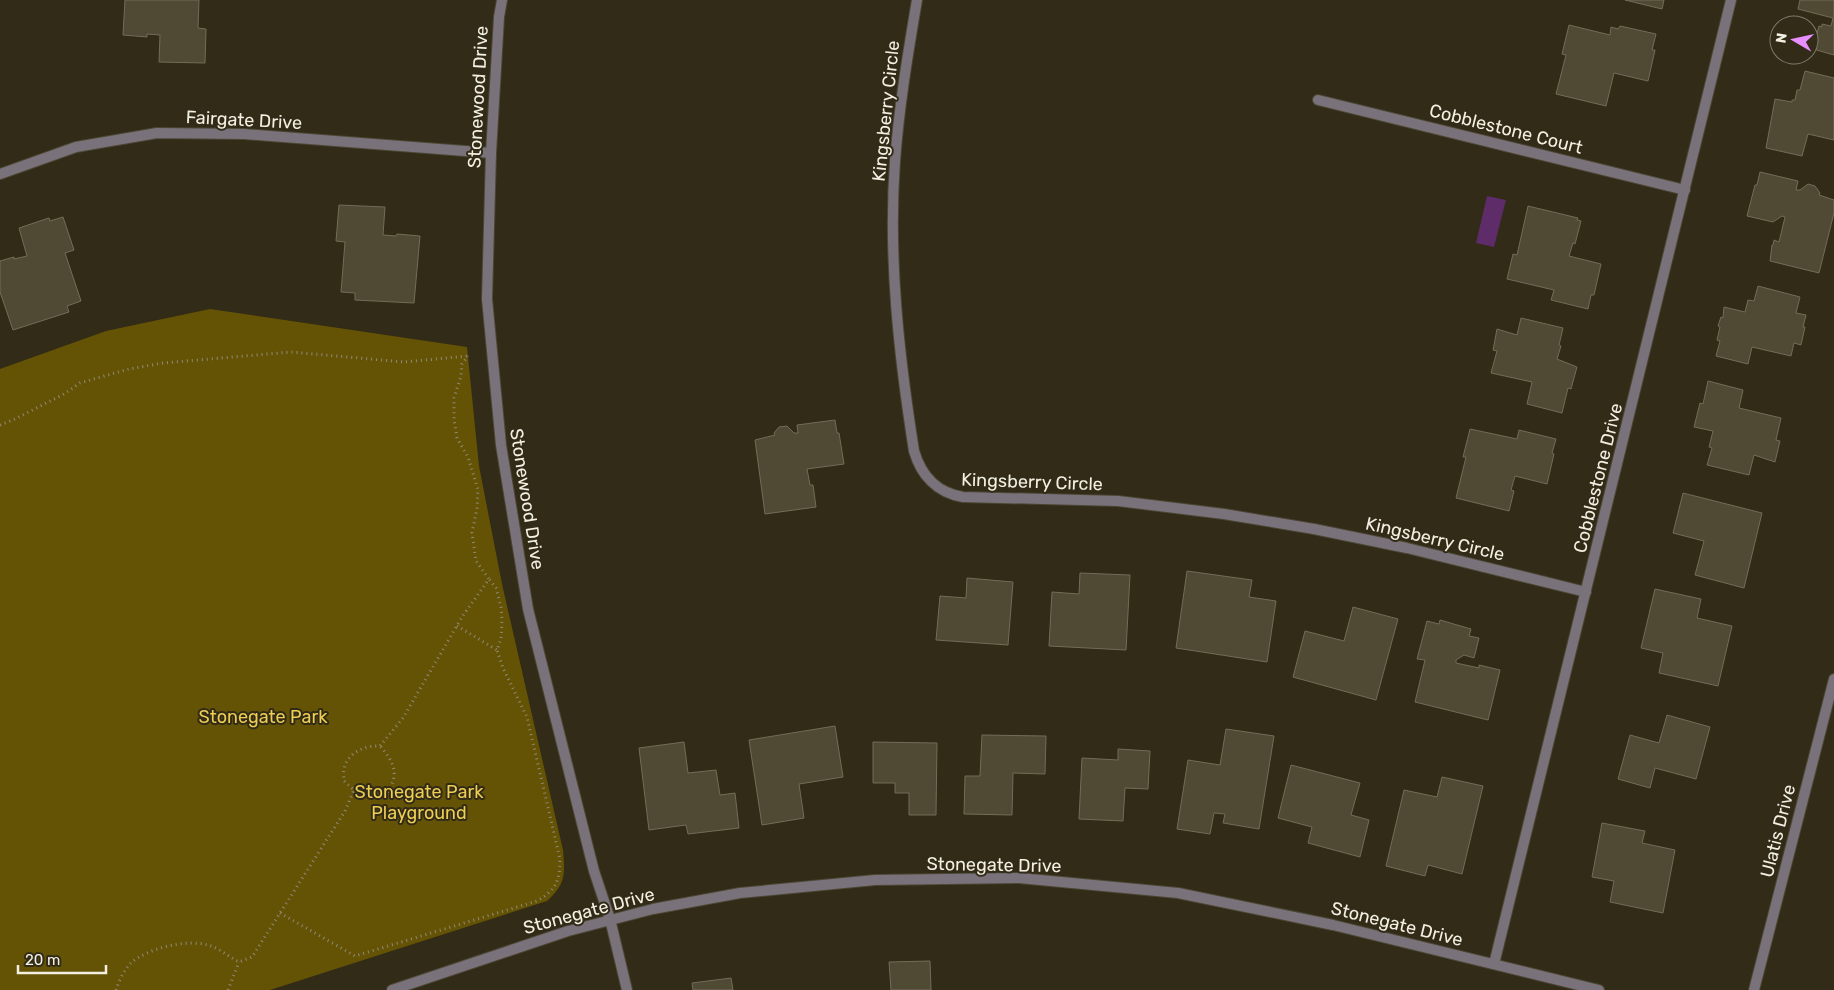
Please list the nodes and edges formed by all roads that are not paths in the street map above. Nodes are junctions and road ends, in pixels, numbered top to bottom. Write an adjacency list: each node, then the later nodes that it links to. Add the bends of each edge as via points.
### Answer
1 (502, 0): 5 (street, Stonewood Drive, via 498,18)
2 (917, 0): 8 (street, Kingsberry Circle, via 895,161 895,299 914,452 919,466 933,484 962,497 1118,502 1233,515 1407,548)
3 (1732, 0): 7 (street, Cobblestone Drive)
4 (1318, 100): 7 (street, Cobblestone Court)
5 (491, 153): 6 (street, Fairgate Drive, via 244,134 157,133 76,147); 10 (street, Stonewood Drive, via 487,299 501,445 528,609 594,871)
6 (0, 174)
7 (1685, 190): 8 (street, Cobblestone Drive)
8 (1586, 592): 11 (street, Cobblestone Drive)
9 (1834, 679): 15 (street, Ulatis Drive)
10 (610, 919): 11 (street, Stonegate Drive, via 740,893 875,880 1019,878 1178,893 1333,925); 12 (street, Stonegate Drive, via 568,930); 13 (street, Stonewood Drive)
11 (1494, 964): 14 (street, Stonegate Drive)
12 (392, 990)
13 (627, 990)
14 (1599, 990)
15 (1754, 990)

